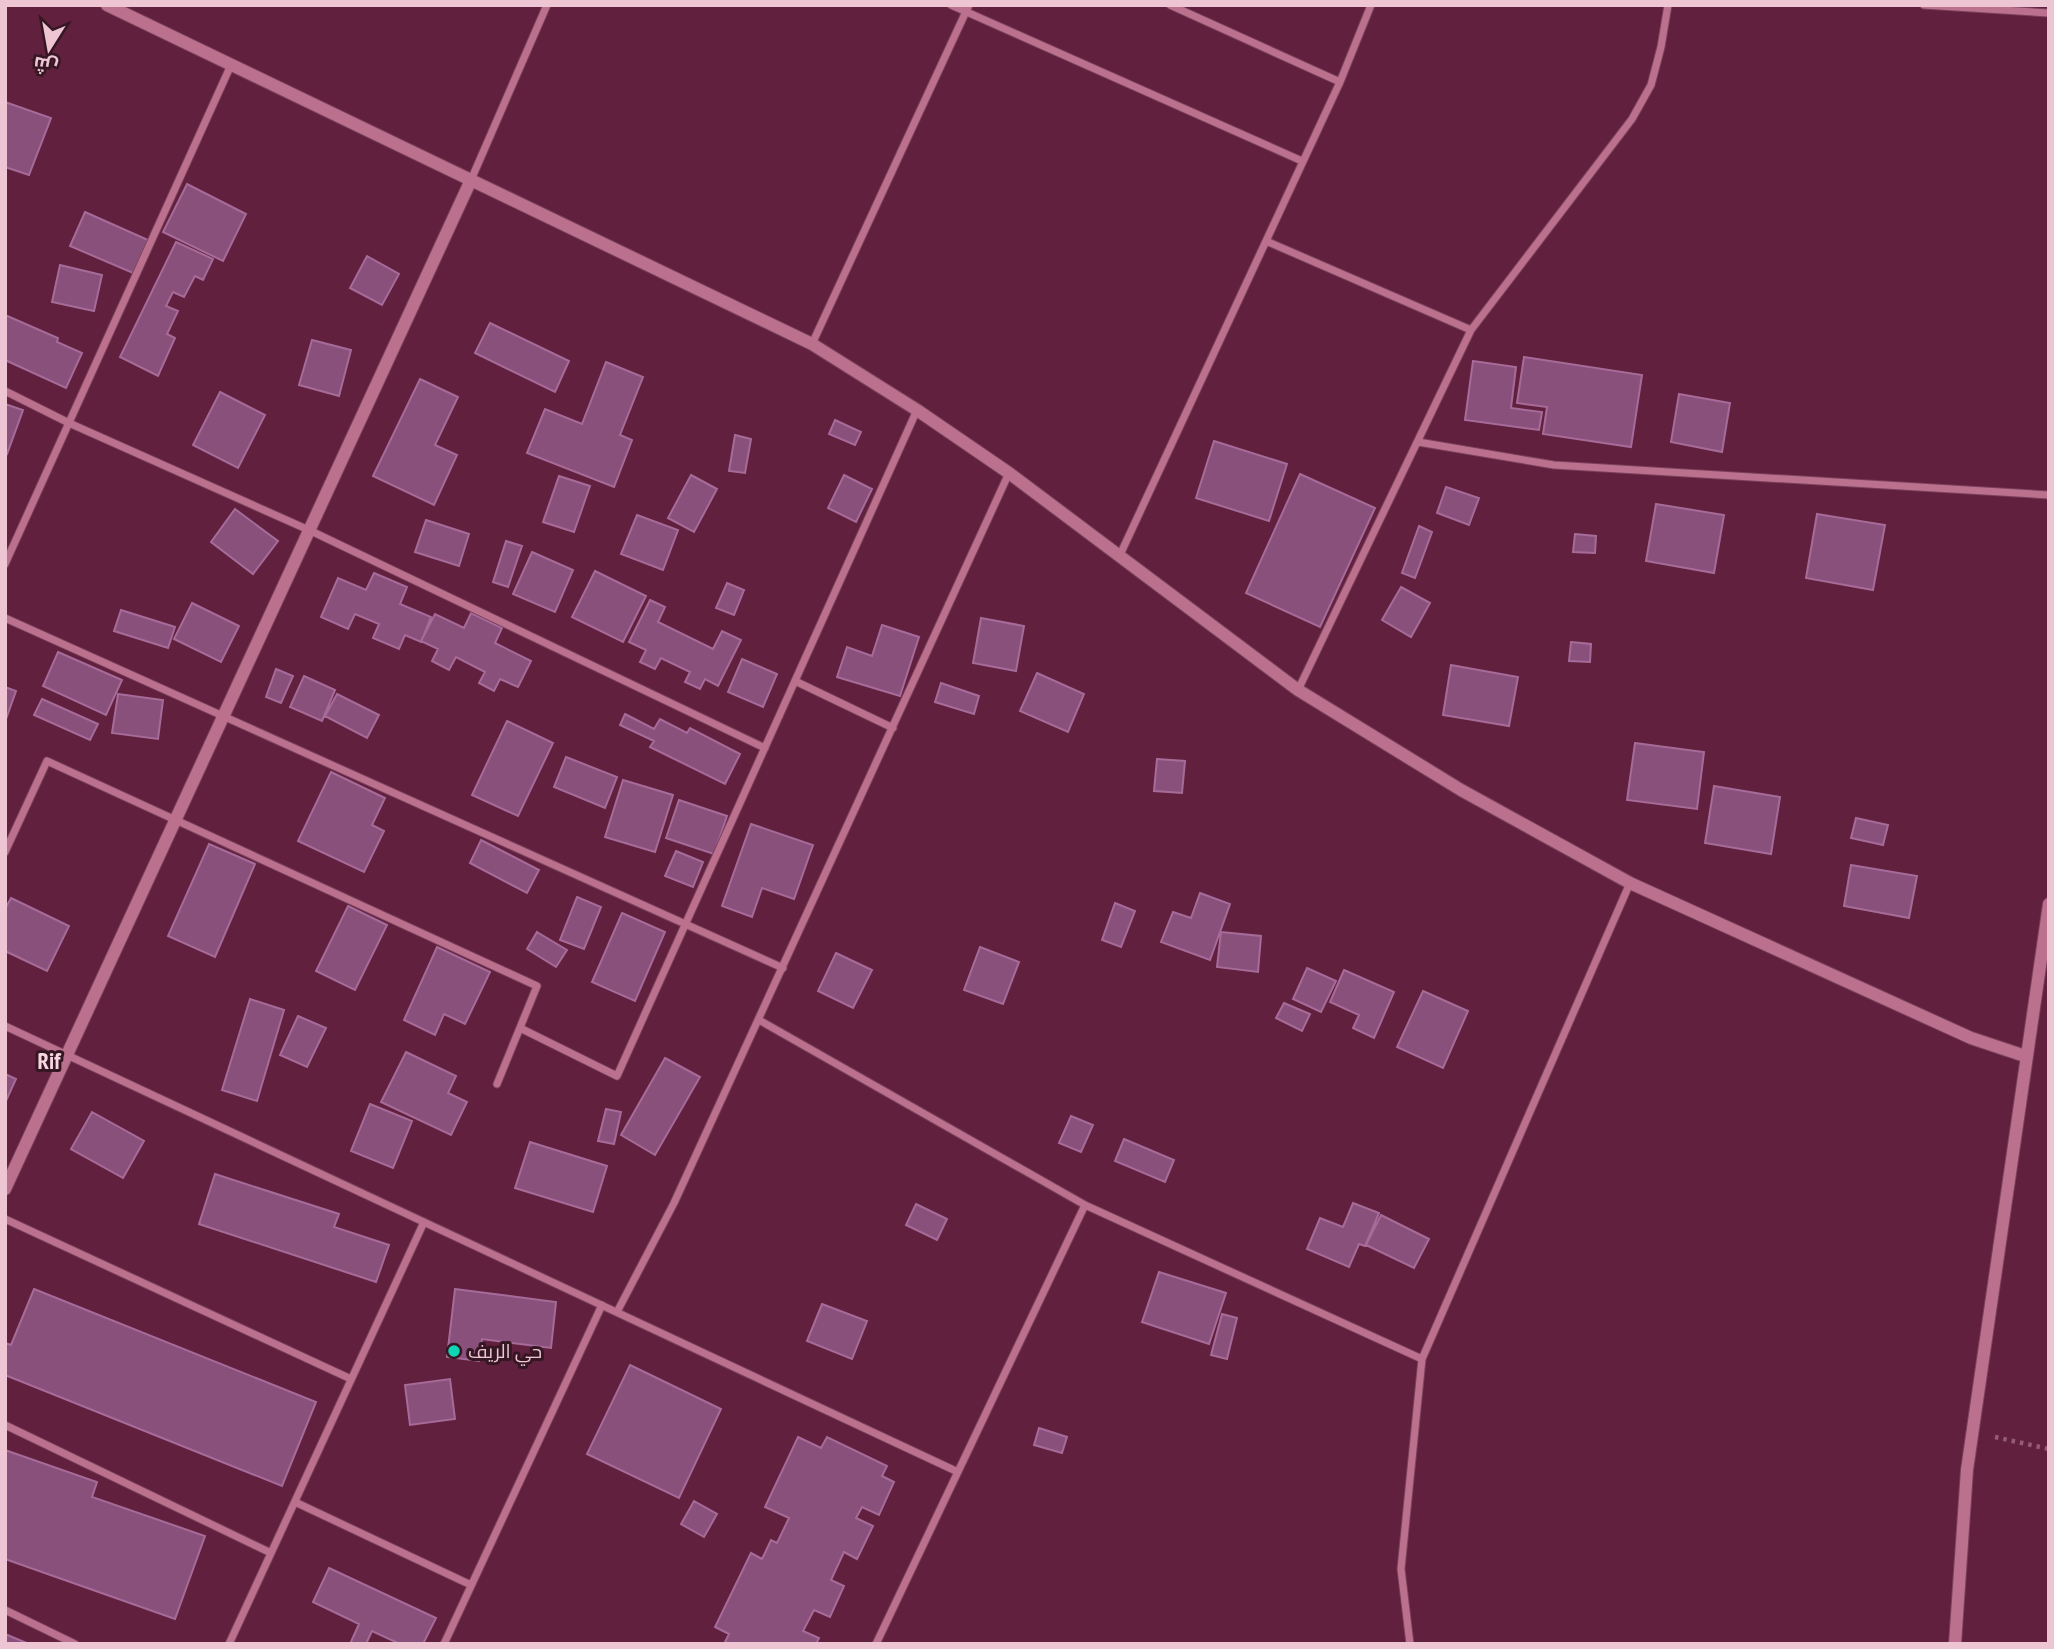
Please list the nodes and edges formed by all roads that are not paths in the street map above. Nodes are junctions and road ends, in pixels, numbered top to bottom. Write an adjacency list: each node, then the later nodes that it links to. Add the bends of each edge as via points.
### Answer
1 (107, 5): 11 (street)
2 (547, 5): 14 (street)
3 (951, 5): 9 (street)
4 (1170, 5): 12 (street)
5 (1371, 5): 12 (street)
6 (1668, 5): 16 (street, via 1651,85 1632,119)
7 (1924, 5): 8 (street)
8 (1941, 6): 10 (street)
9 (967, 9): 13 (street); 17 (street)
10 (2049, 13)
11 (231, 65): 14 (street); 20 (street)
12 (1340, 82): 13 (street)
13 (1303, 161): 15 (street)
14 (471, 180): 17 (street); 24 (street)
15 (1266, 241): 16 (street); 25 (street)
16 (1471, 330): 21 (street)
17 (812, 344): 19 (street)
18 (5, 391): 20 (street)
19 (917, 410): 22 (street); 28 (street)
20 (69, 423): 24 (street); 26 (street)
21 (1418, 442): 23 (street, via 1554,465); 29 (street)
22 (1009, 473): 25 (street); 31 (street)
23 (2049, 495)
24 (311, 531): 30 (street); 32 (street)
25 (1119, 556): 29 (street)
26 (5, 564)
27 (5, 618): 30 (street)
28 (795, 681): 31 (street); 32 (street)
29 (1298, 690): 35 (street, via 1461,790)
30 (223, 716): 33 (street); 37 (street)
31 (893, 728): 38 (street)
32 (765, 748): 37 (street)
33 (175, 820): 34 (street, via 47,761); 41 (street, via 537,986); 42 (street)
34 (5, 852)
35 (1630, 883): 43 (street, via 1971,1038); 51 (street)
36 (2049, 904): 43 (street)
37 (685, 925): 38 (street); 41 (street, via 617,1076)
38 (783, 968): 39 (street)
39 (759, 1020): 46 (street); 50 (street, via 674,1203)
40 (5, 1026): 42 (street)
41 (520, 1028): 44 (street)
42 (67, 1055): 45 (street); 48 (street)
43 (2025, 1056): 64 (street, via 1967,1470)
44 (497, 1084)
45 (5, 1189)
46 (1085, 1205): 51 (street); 54 (street)
47 (5, 1219): 52 (street)
48 (424, 1222): 49 (street); 52 (street)
49 (602, 1305): 50 (street); 57 (street)
50 (617, 1312): 54 (street)
51 (1422, 1359): 63 (street, via 1401,1569)
52 (351, 1379): 55 (street)
53 (5, 1425): 56 (street)
54 (958, 1472): 62 (street)
55 (295, 1502): 56 (street); 57 (street)
56 (271, 1553): 60 (street)
57 (471, 1586): 61 (street)
58 (5, 1609): 59 (street)
59 (75, 1644)
60 (229, 1644)
61 (444, 1644)
62 (876, 1644)
63 (1410, 1644)
64 (1955, 1644)

